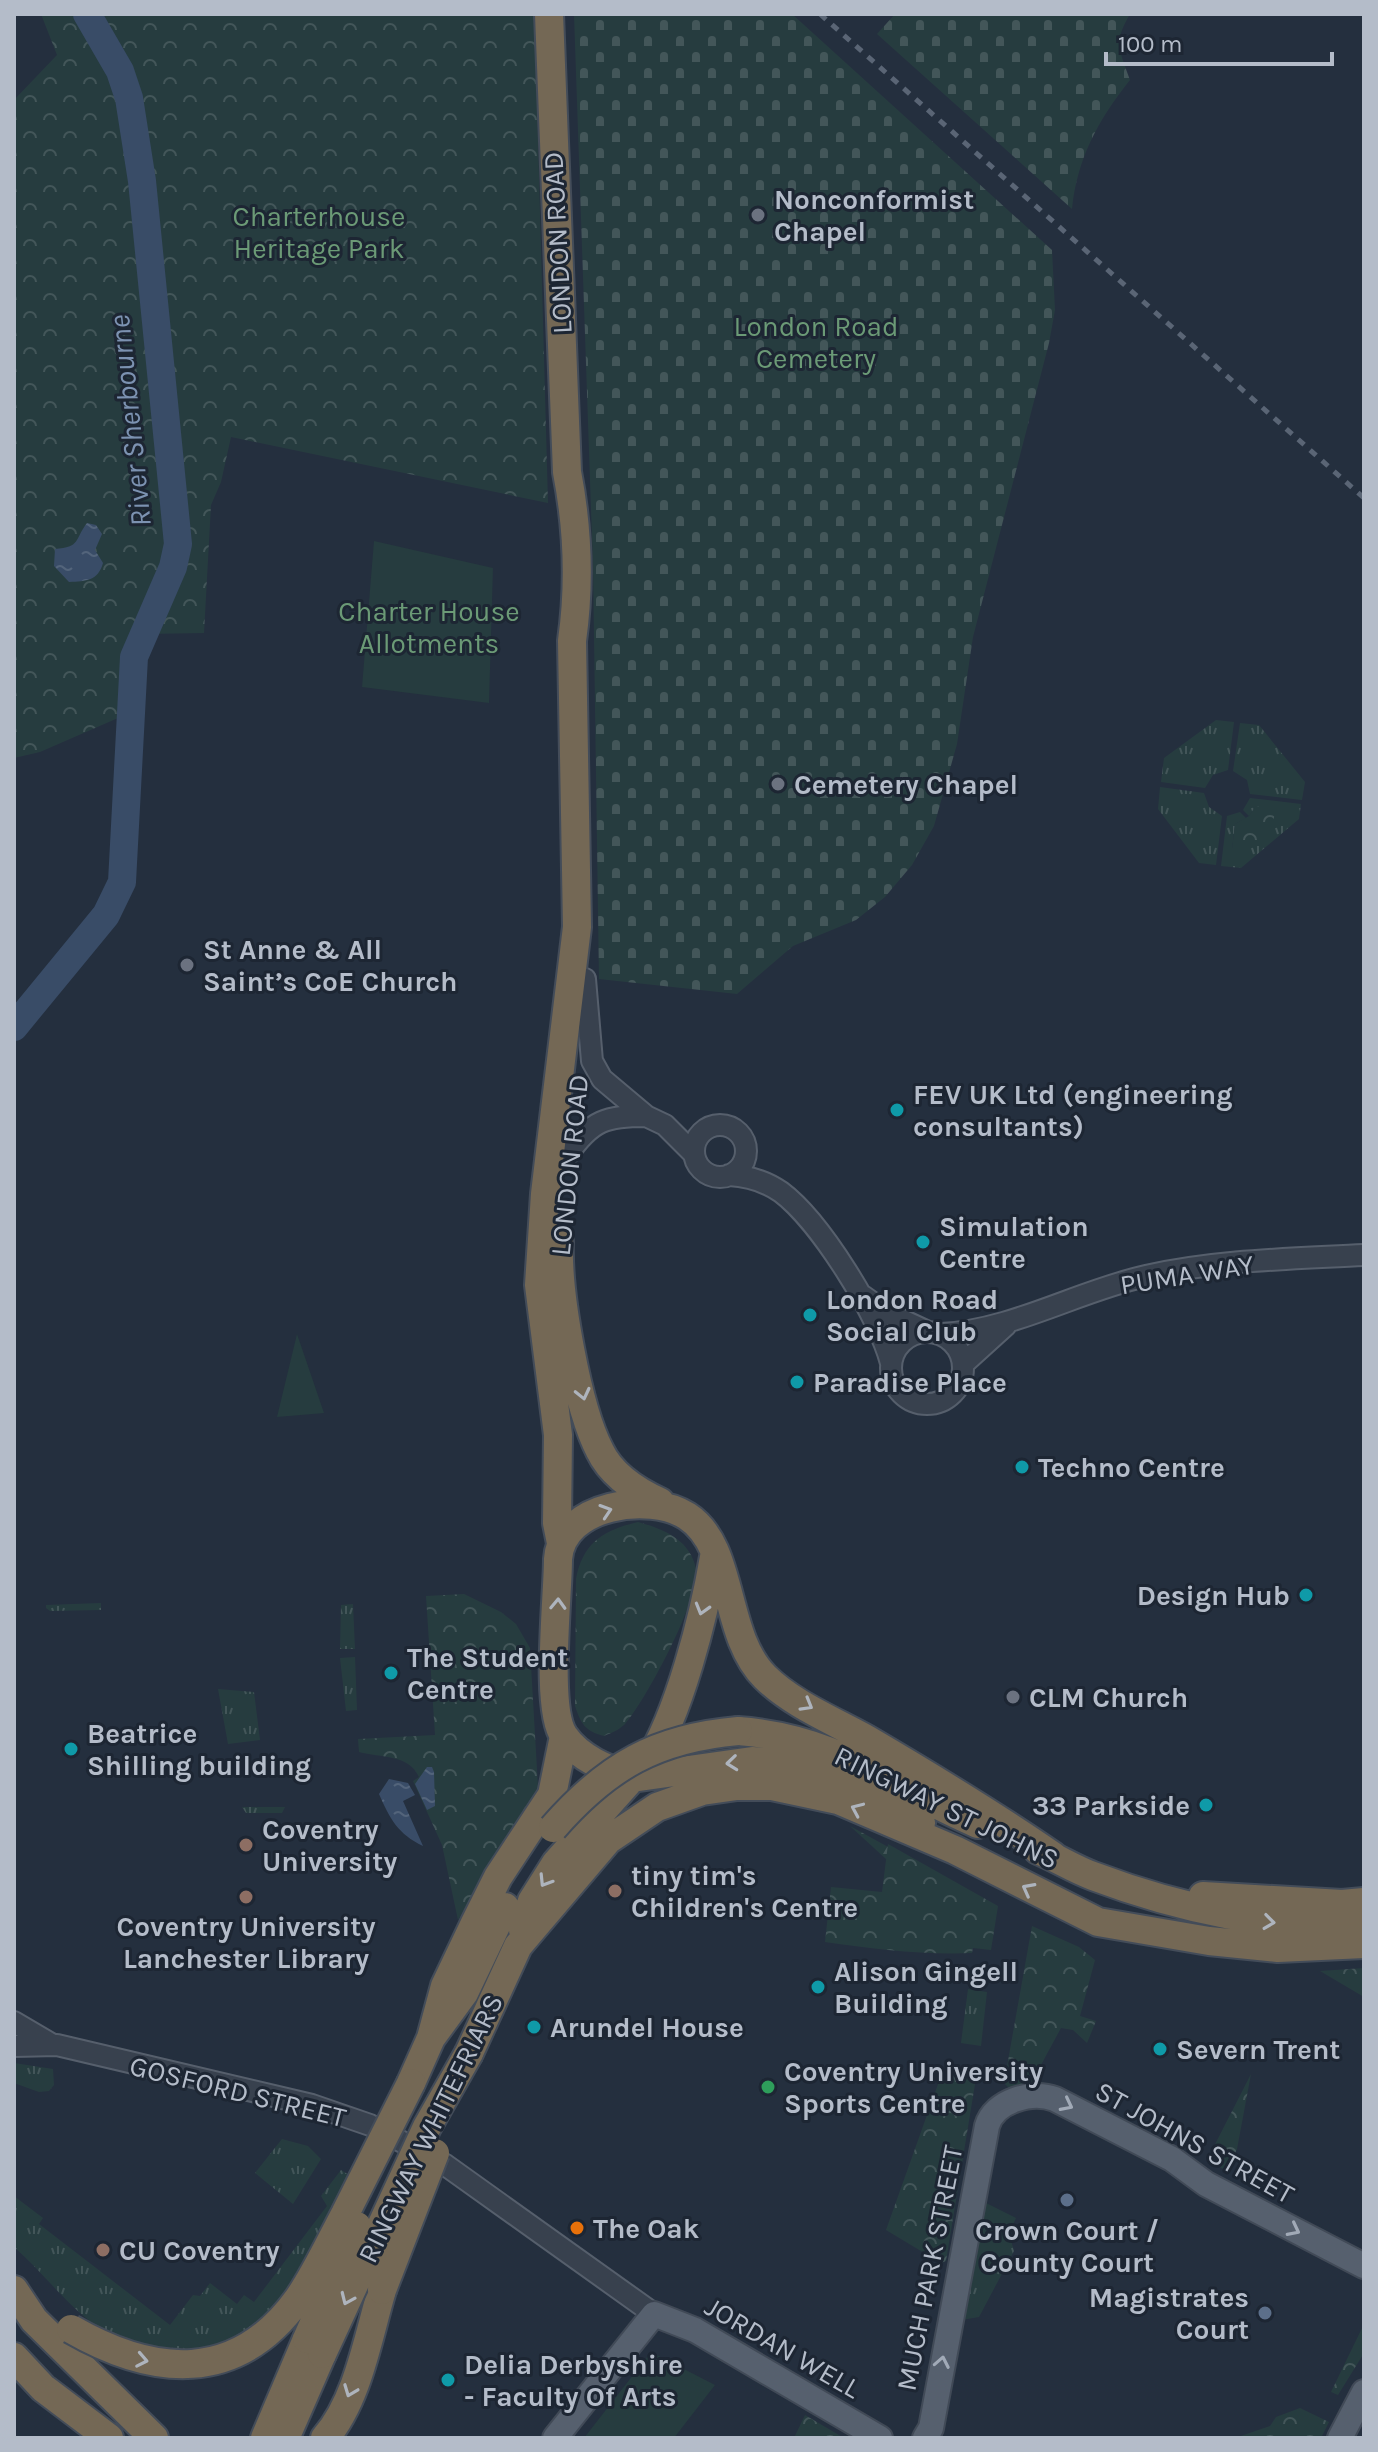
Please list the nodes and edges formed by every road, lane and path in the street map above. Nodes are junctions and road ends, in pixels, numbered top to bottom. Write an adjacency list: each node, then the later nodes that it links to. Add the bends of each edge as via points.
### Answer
1 (549, 14): 2 (highway, LONDON ROAD, via 567,472 559,512 560,573 572,641)
2 (577, 927): 3 (highway, LONDON ROAD); 18 (highway, LONDON ROAD, via 539,1285 558,1435)
3 (585, 979): 4 (street, via 592,1061 602,1079); 7 (highway, LONDON ROAD)
4 (655, 1121): 5 (street); 7 (street, via 602,1119); 8 (street)
5 (704, 1131): 6 (street, via 720,1125 733,1129); 8 (street)
6 (745, 1145): 9 (street, via 742,1165); 10 (street)
7 (568, 1154): 17 (highway, LONDON ROAD, one-way to 17, via 558,1271 589,1421 615,1472)
8 (694, 1154): 9 (street, via 709,1175)
9 (729, 1175): 10 (street, via 748,1176)
10 (782, 1193): 12 (street, via 813,1225)
11 (1364, 1255): 13 (street, PUMA WAY, via 1172,1271)
12 (857, 1290): 14 (street, via 887,1313); 15 (street, via 882,1334)
13 (1015, 1318): 14 (street, PUMA WAY); 16 (street, PUMA WAY)
14 (934, 1333): 15 (street, via 905,1339); 16 (street, via 959,1350)
15 (891, 1363): 16 (street, via 898,1389 926,1404 954,1392)
16 (963, 1364)
17 (670, 1507): 18 (highway, one-way to 17, via 596,1513 644,1503); 19 (highway, LONDON ROAD, via 701,1527)
18 (561, 1543): 20 (highway, LONDON ROAD, one-way to 18, via 554,1698)
19 (715, 1554): 21 (highway, one-way to 21, via 665,1732); 25 (highway, LONDON ROAD, one-way to 25, via 735,1628 764,1677)
20 (564, 1736): 21 (highway, via 602,1767); 33 (highway, via 552,1795 498,1877 445,1986)
21 (634, 1778): 23 (highway); 24 (highway, one-way to 21, via 882,1797 790,1764 752,1761)
22 (553, 1828): 25 (highway, RINGWAY ST JOHNS, bridge, via 596,1783 644,1753 692,1737 738,1731 789,1737 839,1753); 33 (highway, RINGWAY WHITEFRIARS, via 514,1888 464,1993)
23 (598, 1833): 24 (highway, RINGWAY ST JOHNS, one-way to 23, via 838,1800 772,1786 702,1791); 36 (highway, RINGWAY WHITEFRIARS, one-way to 36, via 518,1946)
24 (955, 1850): 28 (highway, RINGWAY ST JOHNS, one-way to 24)
25 (1053, 1856): 26 (highway, RINGWAY ST JOHNS, via 1095,1877)
26 (1166, 1897): 27 (highway); 29 (highway, RINGWAY ST JOHNS, one-way to 29, via 1264,1922 1324,1927)
27 (1364, 1902)
28 (1098, 1922): 30 (highway, RINGWAY ST JOHNS, via 1278,1948); 31 (highway, via 1178,1953 1227,1961)
29 (1364, 1923)
30 (1364, 1944)
31 (1364, 1957)
32 (14, 2022): 34 (street, GOSFORD STREET)
33 (431, 2038): 37 (highway, RINGWAY WHITEFRIARS)
34 (53, 2045): 35 (street, GOSFORD STREET); 42 (street, GOSFORD STREET, via 312,2105 370,2125 444,2164)
35 (14, 2046)
36 (469, 2053): 50 (highway, RINGWAY WHITEFRIARS, one-way to 50, bridge, via 427,2127); 51 (highway, one-way to 51, bridge, via 362,2359)
37 (411, 2083): 40 (highway, one-way to 37, bridge, via 71,2329 106,2349 137,2360 184,2366 223,2357 257,2339 298,2299); 49 (highway, RINGWAY WHITEFRIARS, bridge, via 353,2236)
38 (993, 2110): 39 (main road, ST JOHNS STREET, one-way to 39, via 1041,2095 1055,2099); 54 (main road, MUCH PARK STREET, one-way to 38)
39 (1364, 2266)
40 (14, 2279)
41 (14, 2290): 48 (highway, via 34,2320)
42 (654, 2314): 52 (main road); 53 (main road, JORDAN WELL, via 695,2330)
43 (14, 2357): 44 (highway)
44 (43, 2388): 46 (highway); 47 (highway)
45 (1364, 2392): 55 (main road)
46 (80, 2438)
47 (109, 2438)
48 (154, 2438)
49 (265, 2438)
50 (286, 2438)
51 (325, 2438)
52 (555, 2438)
53 (880, 2438)
54 (925, 2438)
55 (1340, 2438)

